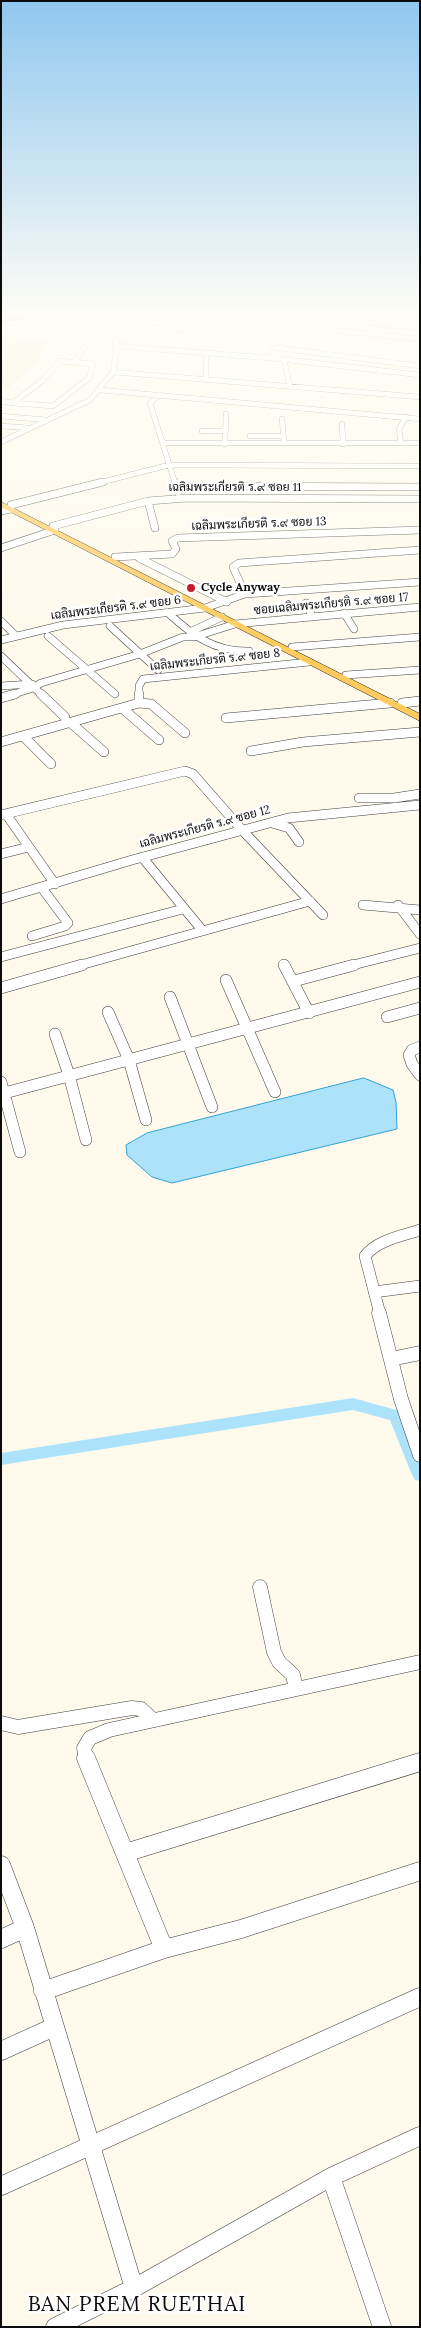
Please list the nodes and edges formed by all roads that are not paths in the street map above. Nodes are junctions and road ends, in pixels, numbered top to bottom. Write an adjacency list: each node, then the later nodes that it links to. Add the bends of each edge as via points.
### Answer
1 (1, 426): 8 (street)
2 (36, 426): 8 (street)
3 (158, 426): 14 (street)
4 (226, 426): 10 (street)
5 (282, 426): 12 (street)
6 (342, 426): 19 (street)
7 (401, 426): 15 (street)
8 (31, 428): 13 (street)
9 (202, 431): 10 (street)
10 (226, 431): 17 (street)
11 (250, 436): 12 (street)
12 (283, 436): 18 (street)
13 (1, 442)
14 (164, 443): 17 (street); 20 (street)
15 (401, 443): 16 (street); 19 (street)
16 (420, 443)
17 (225, 444): 18 (street)
18 (284, 444): 19 (street)
19 (344, 444)
20 (169, 465): 21 (street); 22 (street); 28 (street)
21 (420, 466)
22 (177, 486): 23 (street); 25 (street)
23 (420, 487)
24 (272, 498): 25 (street, เฉลิมพระเกียรติ ร.๙ ซอย 11); 26 (street, เฉลิมพระเกียรติ ร.๙ ซอย 11); 29 (street)
25 (179, 499): 27 (street, เฉลิมพระเกียรติ ร.๙ ซอย 11)
26 (420, 499)
27 (148, 500): 30 (street); 31 (street, เฉลิมพระเกียรติ ร.๙ ซอย 11)
28 (5, 506): 31 (main road)
29 (272, 508)
30 (155, 528)
31 (58, 530): 33 (main road); 34 (street, เฉลิมพระเกียรติ ร.๙ ซอย 11)
32 (420, 530): 37 (street, เฉลิมพระเกียรติ ร.๙ ซอย 13, via 178,538 172,541 176,549 172,554)
33 (89, 546): 36 (main road); 42 (main road)
34 (1, 548)
35 (420, 550): 39 (street, via 239,563 233,568)
36 (115, 557): 37 (street, เฉลิมพระเกียรติ ร.๙ ซอย 13); 42 (main road)
37 (138, 557): 40 (street)
38 (420, 582): 39 (street)
39 (245, 594): 40 (street, เฉลิมพระเกียรติ ร.๙ ซอย 6)
40 (227, 602): 42 (street, เฉลิมพระเกียรติ ร.๙ ซอย 6)
41 (306, 603): 47 (street)
42 (208, 607): 44 (street, เฉลิมพระเกียรติ ร.๙ ซอย 6); 48 (main road); 50 (main road)
43 (420, 607): 45 (street, ซอยเฉลิมพระเกียรติ ร.๙ ซอย 17)
44 (167, 612): 55 (street, เฉลิมพระเกียรติ ร.๙ ซอย 6, via 63,624); 57 (street)
45 (344, 613): 47 (street, ซอยเฉลิมพระเกียรติ ร.๙ ซอย 17); 53 (street)
46 (302, 616): 47 (street, ซอยเฉลิมพระเกียรติ ร.๙ ซอย 17); 50 (street, ซอยเฉลิมพระเกียรติ ร.๙ ซอย 17); 52 (street)
47 (312, 616)
48 (222, 617): 50 (main road); 57 (street)
49 (1, 621): 55 (street)
50 (240, 623): 57 (street, ซอยเฉลิมพระเกียรติ ร.๙ ซอย 17); 61 (main road); 65 (main road)
51 (110, 626): 63 (street)
52 (308, 627)
53 (354, 629)
54 (371, 630): 60 (street)
55 (16, 636): 59 (street, เฉลิมพระเกียรติ ร.๙ ซอย 6)
56 (48, 636): 66 (street)
57 (188, 636): 62 (street, via 222,651); 63 (street)
58 (420, 637): 60 (street)
59 (1, 640)
60 (378, 641): 61 (street)
61 (292, 647): 69 (main road)
62 (249, 651)
63 (140, 654): 66 (street); 67 (street)
64 (1, 656): 71 (street)
65 (309, 662): 75 (street, เฉลิมพระเกียรติ ร.๙ ซอย 8, via 142,679); 76 (main road)
66 (86, 670): 71 (street); 72 (street)
67 (158, 670)
68 (420, 670): 69 (street)
69 (346, 674): 77 (main road)
70 (1, 686): 71 (street)
71 (30, 686): 73 (street); 82 (street)
72 (115, 694)
73 (1, 698)
74 (420, 701): 77 (street)
75 (140, 703): 78 (street); 84 (street, via 151,704)
76 (390, 703): 80 (street); 81 (main road)
77 (402, 703): 79 (main road)
78 (122, 708): 82 (street); 86 (street)
79 (420, 712)
80 (226, 718)
81 (420, 718)
82 (68, 720): 85 (street); 89 (street)
83 (420, 732): 88 (street)
84 (185, 733)
85 (23, 736): 87 (street); 90 (street)
86 (159, 740)
87 (1, 742)
88 (251, 750)
89 (104, 752)
90 (51, 764)
91 (420, 794): 92 (street)
92 (359, 798)
93 (420, 805): 95 (street, เฉลิมพระเกียรติ ร.๙ ซอย 12, via 308,814)
94 (4, 814): 96 (street, via 185,771 193,774); 98 (street)
95 (270, 822): 96 (street, เฉลิมพระเกียรติ ร.๙ ซอย 12); 97 (street, via 289,828)
96 (242, 830): 100 (street, เฉลิมพระเกียรติ ร.๙ ซอย 12); 104 (street)
97 (299, 842)
98 (29, 847): 99 (street); 101 (street)
99 (1, 854)
100 (142, 857): 101 (street, เฉลิมพระเกียรติ ร.๙ ซอย 12); 108 (street)
101 (55, 884): 102 (street, เฉลิมพระเกียรติ ร.๙ ซอย 12)
102 (42, 888): 103 (street, เฉลิมพระเกียรติ ร.๙ ซอย 12); 113 (street, via 68,923)
103 (1, 899)
104 (310, 901): 110 (street); 111 (street)
105 (420, 903): 107 (street)
106 (363, 905): 107 (street)
107 (396, 907): 109 (street); 112 (street)
108 (183, 909): 111 (street); 115 (street)
109 (420, 910)
110 (323, 915)
111 (202, 930): 120 (street)
112 (420, 934)
113 (32, 936)
114 (420, 948): 118 (street)
115 (1, 957)
116 (284, 964): 118 (street)
117 (226, 980): 126 (street)
118 (294, 981): 124 (street)
119 (420, 982): 124 (street)
120 (1, 988)
121 (170, 997): 128 (street)
122 (420, 1008): 125 (street)
123 (108, 1012): 130 (street)
124 (310, 1013): 126 (street)
125 (387, 1017)
126 (249, 1029): 128 (street); 134 (street)
127 (55, 1034): 131 (street)
128 (190, 1045): 130 (street); 135 (street)
129 (420, 1047): 132 (street, via 409,1055)
130 (129, 1060): 131 (street); 136 (street)
131 (70, 1075): 133 (street); 137 (street)
132 (420, 1075)
133 (2, 1090): 138 (street)
134 (275, 1092)
135 (212, 1108)
136 (146, 1120)
137 (86, 1140)
138 (20, 1152)
139 (420, 1230): 141 (street, via 370,1249 365,1256)
140 (420, 1286): 141 (street)
141 (374, 1292): 143 (street)
142 (420, 1353): 143 (street)
143 (391, 1359): 144 (street, via 401,1399)
144 (415, 1420): 145 (street)
145 (420, 1455)
146 (260, 1587): 148 (street, via 274,1652 279,1662 293,1675)
147 (420, 1662): 148 (street)
148 (296, 1689): 149 (street)
149 (153, 1720): 150 (street, via 141,1709 132,1708 18,1727); 152 (street, via 90,1738 84,1748 86,1760)
150 (1, 1723)
151 (420, 1762): 152 (street)
152 (125, 1853): 157 (street)
153 (1, 1865): 155 (street)
154 (420, 1871): 157 (street)
155 (25, 1928): 156 (street); 158 (street)
156 (1, 1939)
157 (164, 1950): 158 (street)
158 (43, 1990): 160 (street)
159 (420, 1997): 163 (street)
160 (54, 2027): 161 (street); 163 (street)
161 (1, 2051)
162 (420, 2136): 164 (street)
163 (91, 2144): 165 (street); 166 (street)
164 (331, 2177): 166 (street); 168 (street)
165 (1, 2186)
166 (134, 2288): 167 (street)
167 (55, 2327)
168 (382, 2327)

